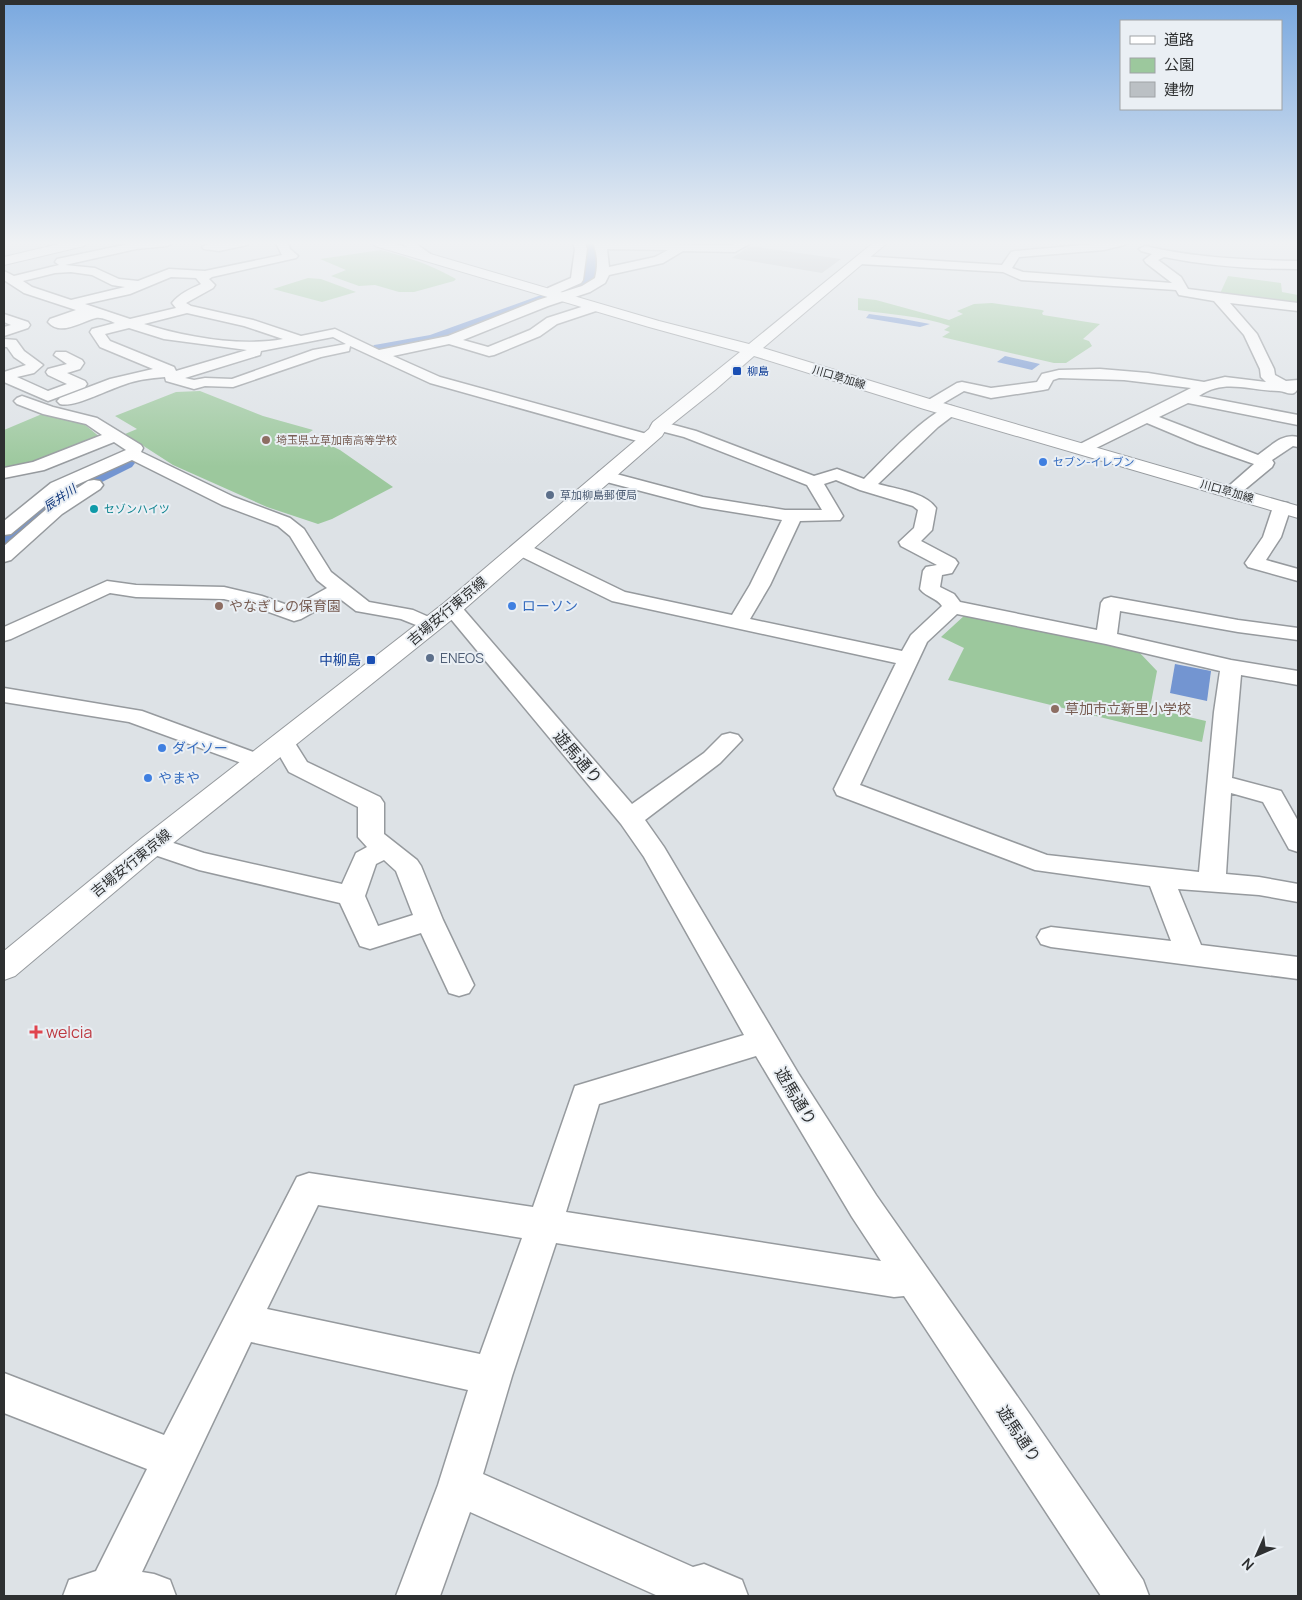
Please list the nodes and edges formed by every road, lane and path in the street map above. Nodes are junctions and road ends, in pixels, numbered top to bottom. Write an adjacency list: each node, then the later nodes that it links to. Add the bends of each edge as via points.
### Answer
1 (4, 318): 12 (street, via 23,324)
2 (113, 318): 11 (street)
3 (152, 318): 11 (street)
4 (230, 318): 13 (street, via 219,329); 14 (street)
5 (477, 318): 19 (street, via 431,335 385,342)
6 (506, 318): 15 (street)
7 (561, 318): 15 (street, via 535,334 489,352)
8 (636, 318): 20 (main road, 川口草加線)
9 (789, 318): 20 (main road, 吉場安行東京線)
10 (1235, 318): 26 (street, via 1250,334 1268,376)
11 (131, 323): 13 (street, via 164,335); 17 (street, via 97,332)
12 (4, 332)
13 (196, 340): 18 (street)
14 (299, 340): 18 (street); 19 (street, via 335,333)
15 (450, 340): 19 (street, via 427,346)
16 (4, 343): 22 (street, via 11,343 19,354)
17 (105, 344): 21 (street); 23 (street, via 169,370)
18 (269, 346): 23 (street)
19 (366, 349): 23 (street, via 318,353 233,383 205,382 194,386 171,378); 34 (street, via 435,380)
20 (752, 350): 29 (main road, 川口草加線); 34 (main road, 吉場安行東京線)
21 (61, 355): 22 (street); 24 (street, via 77,363 53,372 80,384 48,396)
22 (33, 362): 24 (street, via 36,365 29,370)
23 (171, 374): 30 (street, via 153,373 130,378)
24 (4, 377)
25 (1204, 386): 26 (street, via 1225,381); 28 (street); 29 (street, via 1119,375 1063,374 1047,377 1043,386 1002,392 984,393 962,386)
26 (1294, 388)
27 (4, 393): 30 (street)
28 (1186, 398): 32 (street); 33 (street)
29 (930, 405): 31 (main road, 川口草加線)
30 (42, 409): 35 (street, via 91,421)
31 (951, 411): 37 (main road, 川口草加線); 43 (street, via 932,424)
32 (1145, 418): 37 (street); 39 (street)
33 (1298, 420)
34 (653, 432): 41 (main road, 吉場安行東京線); 42 (street, via 690,434)
35 (114, 436): 38 (street, via 135,448); 40 (street, via 38,466)
36 (1298, 442): 39 (street, via 1290,440)
37 (1082, 449): 44 (main road, 川口草加線)
38 (139, 457): 47 (street, via 57,487); 49 (street, via 68,500); 51 (street, via 228,501 284,522 297,534 324,576)
39 (1261, 460): 44 (street, via 1266,463)
40 (4, 473)
41 (605, 476): 46 (street, via 702,502); 48 (main road, 吉場安行東京線)
42 (814, 482): 43 (street, via 837,474); 46 (street, via 834,516)
43 (866, 486): 52 (street, via 919,502 927,508 922,530 908,542 948,562 945,569 933,571 930,588 947,598)
44 (1231, 492): 45 (main road, 川口草加線)
45 (1290, 510): 50 (street, via 1255,562)
46 (794, 516): 54 (street)
47 (8, 524)
48 (521, 549): 53 (main road, 吉場安行東京線); 54 (street, via 620,598)
49 (4, 556)
50 (1298, 575)
51 (340, 589): 53 (street, via 363,607); 56 (street, via 294,615 255,600 224,593 136,591 107,587)
52 (953, 607): 57 (street); 58 (street, via 918,640)
53 (441, 617): 63 (main road, 吉場安行東京線); 66 (street, 遊馬通り)
54 (738, 622): 58 (street)
55 (1298, 634): 57 (street, via 1112,603)
56 (4, 635)
57 (1106, 638): 59 (street)
58 (909, 659): 70 (street, via 846,789 1044,864)
59 (1231, 667): 60 (street); 65 (street)
60 (1298, 678)
61 (4, 695): 64 (street, via 134,716)
62 (730, 740): 66 (street, via 712,758)
63 (280, 744): 64 (main road, 吉場安行東京線); 69 (street, via 287,748 298,767 371,803 371,837)
64 (258, 762): 68 (main road, 吉場安行東京線)
65 (1220, 782): 67 (street, via 1272,797); 71 (street)
66 (630, 818): 80 (street, 遊馬通り, via 655,853)
67 (1298, 844)
68 (152, 845): 73 (street, via 199,861); 77 (main road, 吉場安行東京線)
69 (386, 848): 73 (street, via 365,860); 74 (street, via 408,866)
70 (1160, 878): 71 (street); 76 (street)
71 (1212, 882): 72 (street)
72 (1298, 893)
73 (351, 896): 74 (street, via 370,939)
74 (429, 920): 79 (street)
75 (1051, 937): 76 (street)
76 (1190, 954): 78 (street)
77 (4, 968)
78 (1298, 968)
79 (459, 986)
80 (764, 1042): 81 (street, via 586,1095); 82 (street, 遊馬通り, via 864,1206)
81 (544, 1226): 82 (street, via 894,1280); 83 (street, via 309,1188); 84 (street)
82 (913, 1278): 92 (street, 遊馬通り)
83 (241, 1322): 84 (street); 86 (street)
84 (492, 1376): 87 (street)
85 (6, 1398): 86 (street)
86 (174, 1459): 88 (street)
87 (459, 1485): 90 (street); 91 (street, via 692,1589 704,1586)
88 (97, 1593): 89 (street)
89 (154, 1596)
90 (418, 1596)
91 (726, 1596)
92 (1127, 1596)

